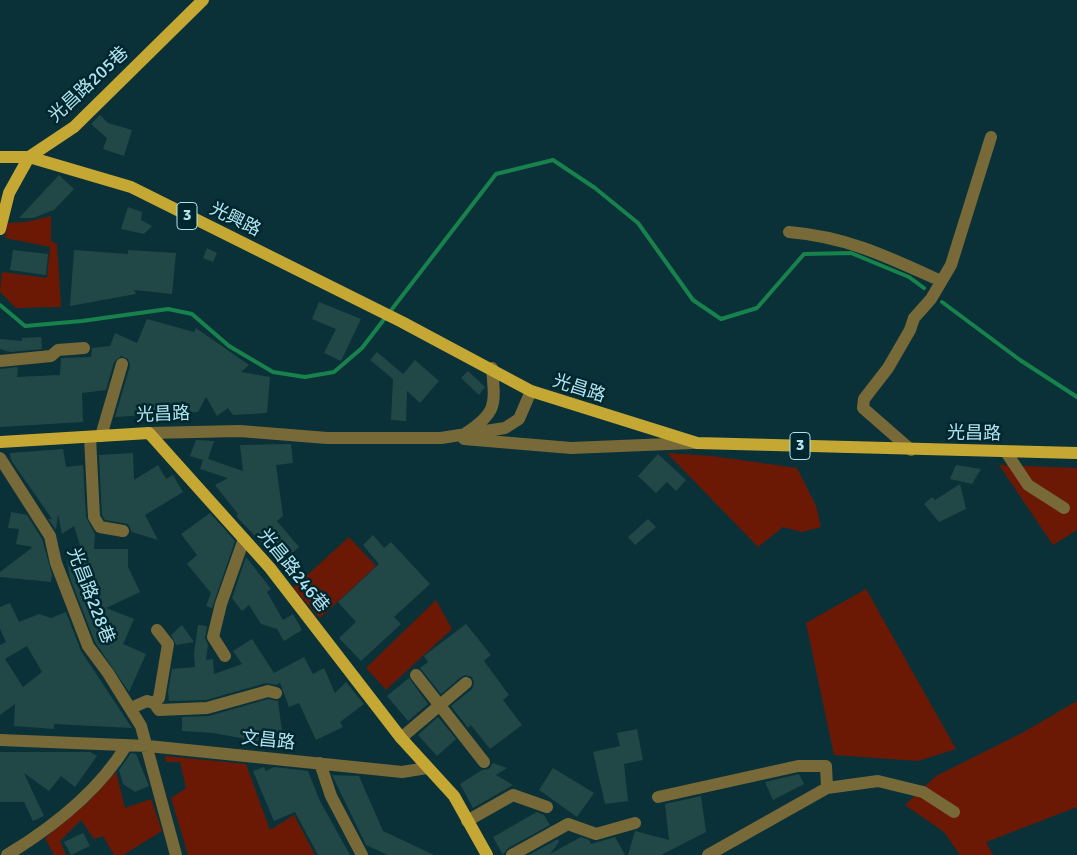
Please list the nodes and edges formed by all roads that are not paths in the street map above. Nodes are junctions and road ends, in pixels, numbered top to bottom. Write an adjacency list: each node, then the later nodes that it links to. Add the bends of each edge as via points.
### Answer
1 (203, 0): 4 (main road, 光昌路205巷, via 74,127)
2 (991, 137): 7 (street, via 951,266)
3 (0, 157): 4 (main road, 光興路 / 3)
4 (29, 157): 5 (main road, 光昌路205巷, via 9,193); 11 (main road, 光興路 / 3, via 131,187)
5 (0, 229)
6 (790, 232): 7 (street, via 863,246)
7 (941, 281): 18 (street, via 931,299 914,318 888,368 864,399 863,408)
8 (84, 348): 9 (street, via 58,350 51,356)
9 (0, 361)
10 (122, 364): 14 (street)
11 (492, 368): 12 (main road, 3); 15 (street, via 492,411 466,433)
12 (531, 391): 15 (street, 光昌路, via 519,419 505,428); 17 (main road, 光昌路 / 3)
13 (149, 433): 14 (main road, 光昌路); 15 (street, 光昌路, via 240,431 327,438); 24 (main road, 光昌路246巷)
14 (95, 436): 16 (main road, 光昌路); 23 (street, via 94,517 100,527)
15 (441, 438): 17 (street, via 572,448)
16 (0, 442)
17 (697, 443): 18 (main road, 光昌路 / 3)
18 (911, 450): 19 (main road, 光昌路 / 3)
19 (1006, 452): 20 (main road, 光昌路 / 3); 22 (street, via 1028,485)
20 (1077, 453)
21 (0, 458): 32 (street, 光昌路228巷, via 50,536 56,564 88,646)
22 (1064, 508)
23 (123, 531)
24 (244, 539): 26 (street, via 213,637); 33 (main road, 光昌路246巷)
25 (157, 630): 30 (street, via 168,644 159,698)
26 (226, 656)
27 (416, 675): 31 (street)
28 (466, 683): 31 (street)
29 (276, 693): 30 (street, via 268,691 207,708 187,710 159,710)
30 (154, 703): 32 (street, via 147,701)
31 (440, 705): 33 (street); 37 (street)
32 (130, 708): 36 (street, 光昌路228巷)
33 (401, 738): 39 (main road, 光昌路246巷)
34 (0, 740): 35 (street, 文昌路)
35 (126, 746): 36 (street, 文昌路); 46 (street, via 111,770 82,800 35,838)
36 (148, 746): 38 (street, 文昌路); 47 (street, 光昌路228巷)
37 (484, 762)
38 (320, 763): 39 (street, 文昌路, via 402,772); 48 (street, via 331,796)
39 (427, 768): 44 (main road, via 454,796)
40 (827, 788): 41 (street, via 826,766 798,766); 43 (street, via 878,781 923,792); 51 (street)
41 (658, 797)
42 (547, 807): 44 (street, via 513,794)
43 (954, 812)
44 (467, 821): 49 (main road)
45 (635, 823): 50 (street, via 596,834 568,824)
46 (7, 855)
47 (176, 855)
48 (362, 855)
49 (487, 855)
50 (512, 855)
51 (708, 855)

